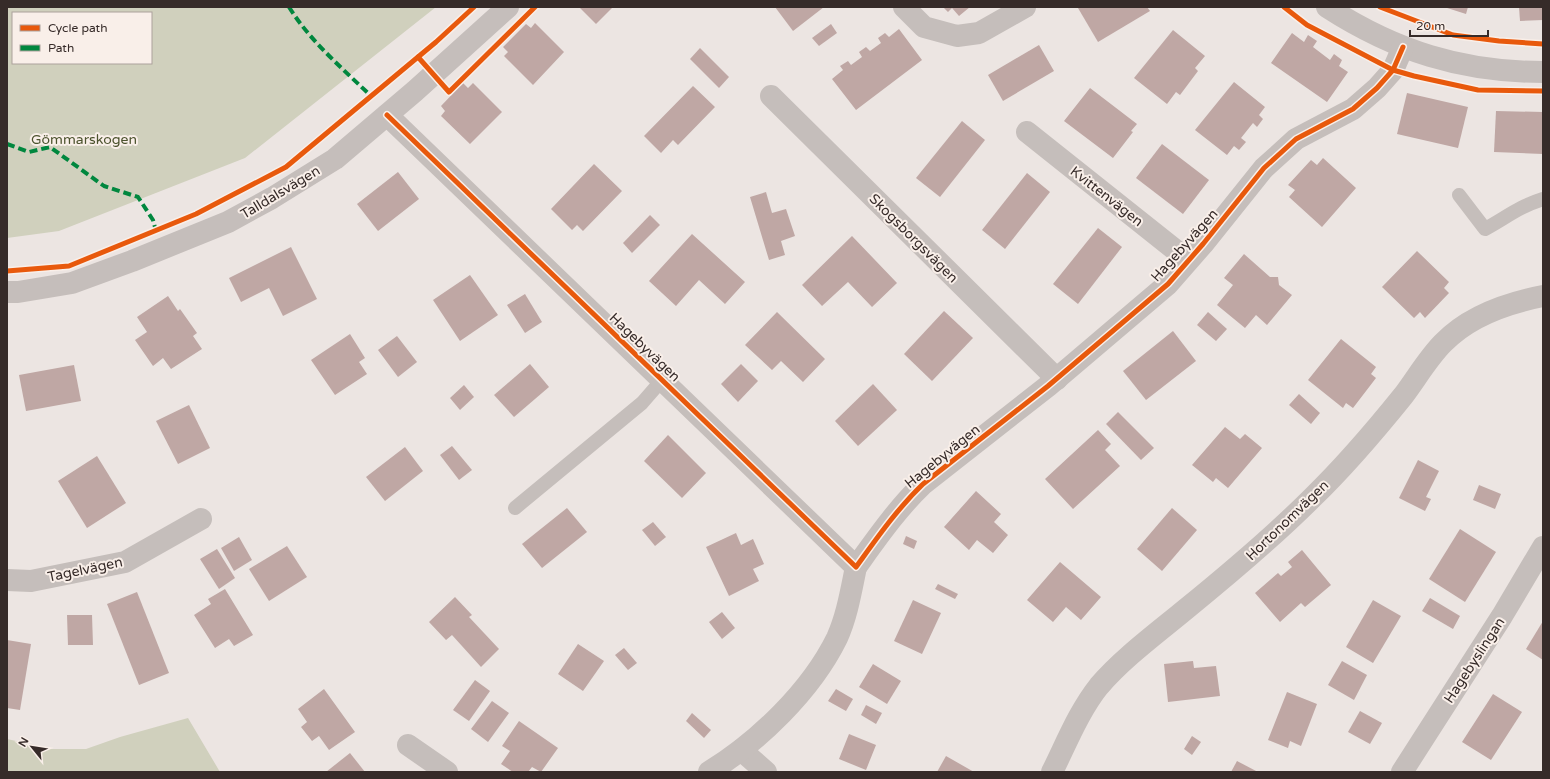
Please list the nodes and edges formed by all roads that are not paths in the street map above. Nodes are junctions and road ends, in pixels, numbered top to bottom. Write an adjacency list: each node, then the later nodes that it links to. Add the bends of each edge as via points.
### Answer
1 (508, 7): 8 (street, Talldalsvägen)
2 (904, 7): 3 (street, via 924,27 957,36 979,33)
3 (1025, 7)
4 (1327, 7): 5 (street, via 1366,31)
5 (1403, 47): 6 (street, via 1458,64 1488,70); 12 (street, Hagebyvägen, via 1393,70 1353,109 1296,139 1264,168)
6 (1543, 72)
7 (771, 96): 15 (street, Skogsborgsvägen)
8 (387, 115): 13 (street, Talldalsvägen, via 335,159 228,222 72,283); 16 (street, Hagebyvägen)
9 (1027, 132): 12 (street, Kvittenvägen)
10 (1460, 195): 11 (lane, via 1486,229 1526,204)
11 (1543, 199)
12 (1188, 260): 15 (street, Hagebyvägen, via 1168,284)
13 (7, 292)
14 (1543, 296): 27 (street, Hortonomvägen, via 1497,308 1465,326 1443,343 1365,444 1314,497 1252,555 1168,624 1099,687)
15 (1057, 379): 20 (street, Hagebyvägen, via 907,499)
16 (662, 380): 17 (lane, via 642,403); 20 (street, Hagebyvägen)
17 (515, 508)
18 (201, 520): 21 (street, Tagelvägen, via 125,562 31,581)
19 (1543, 547): 28 (street, Hagebyslingan)
20 (856, 567): 23 (street, via 849,602 837,638 824,661 781,714)
21 (7, 580)
22 (408, 745): 24 (street)
23 (741, 750): 25 (street); 26 (street)
24 (447, 772)
25 (709, 772)
26 (766, 772)
27 (1052, 772)
28 (1402, 772)

